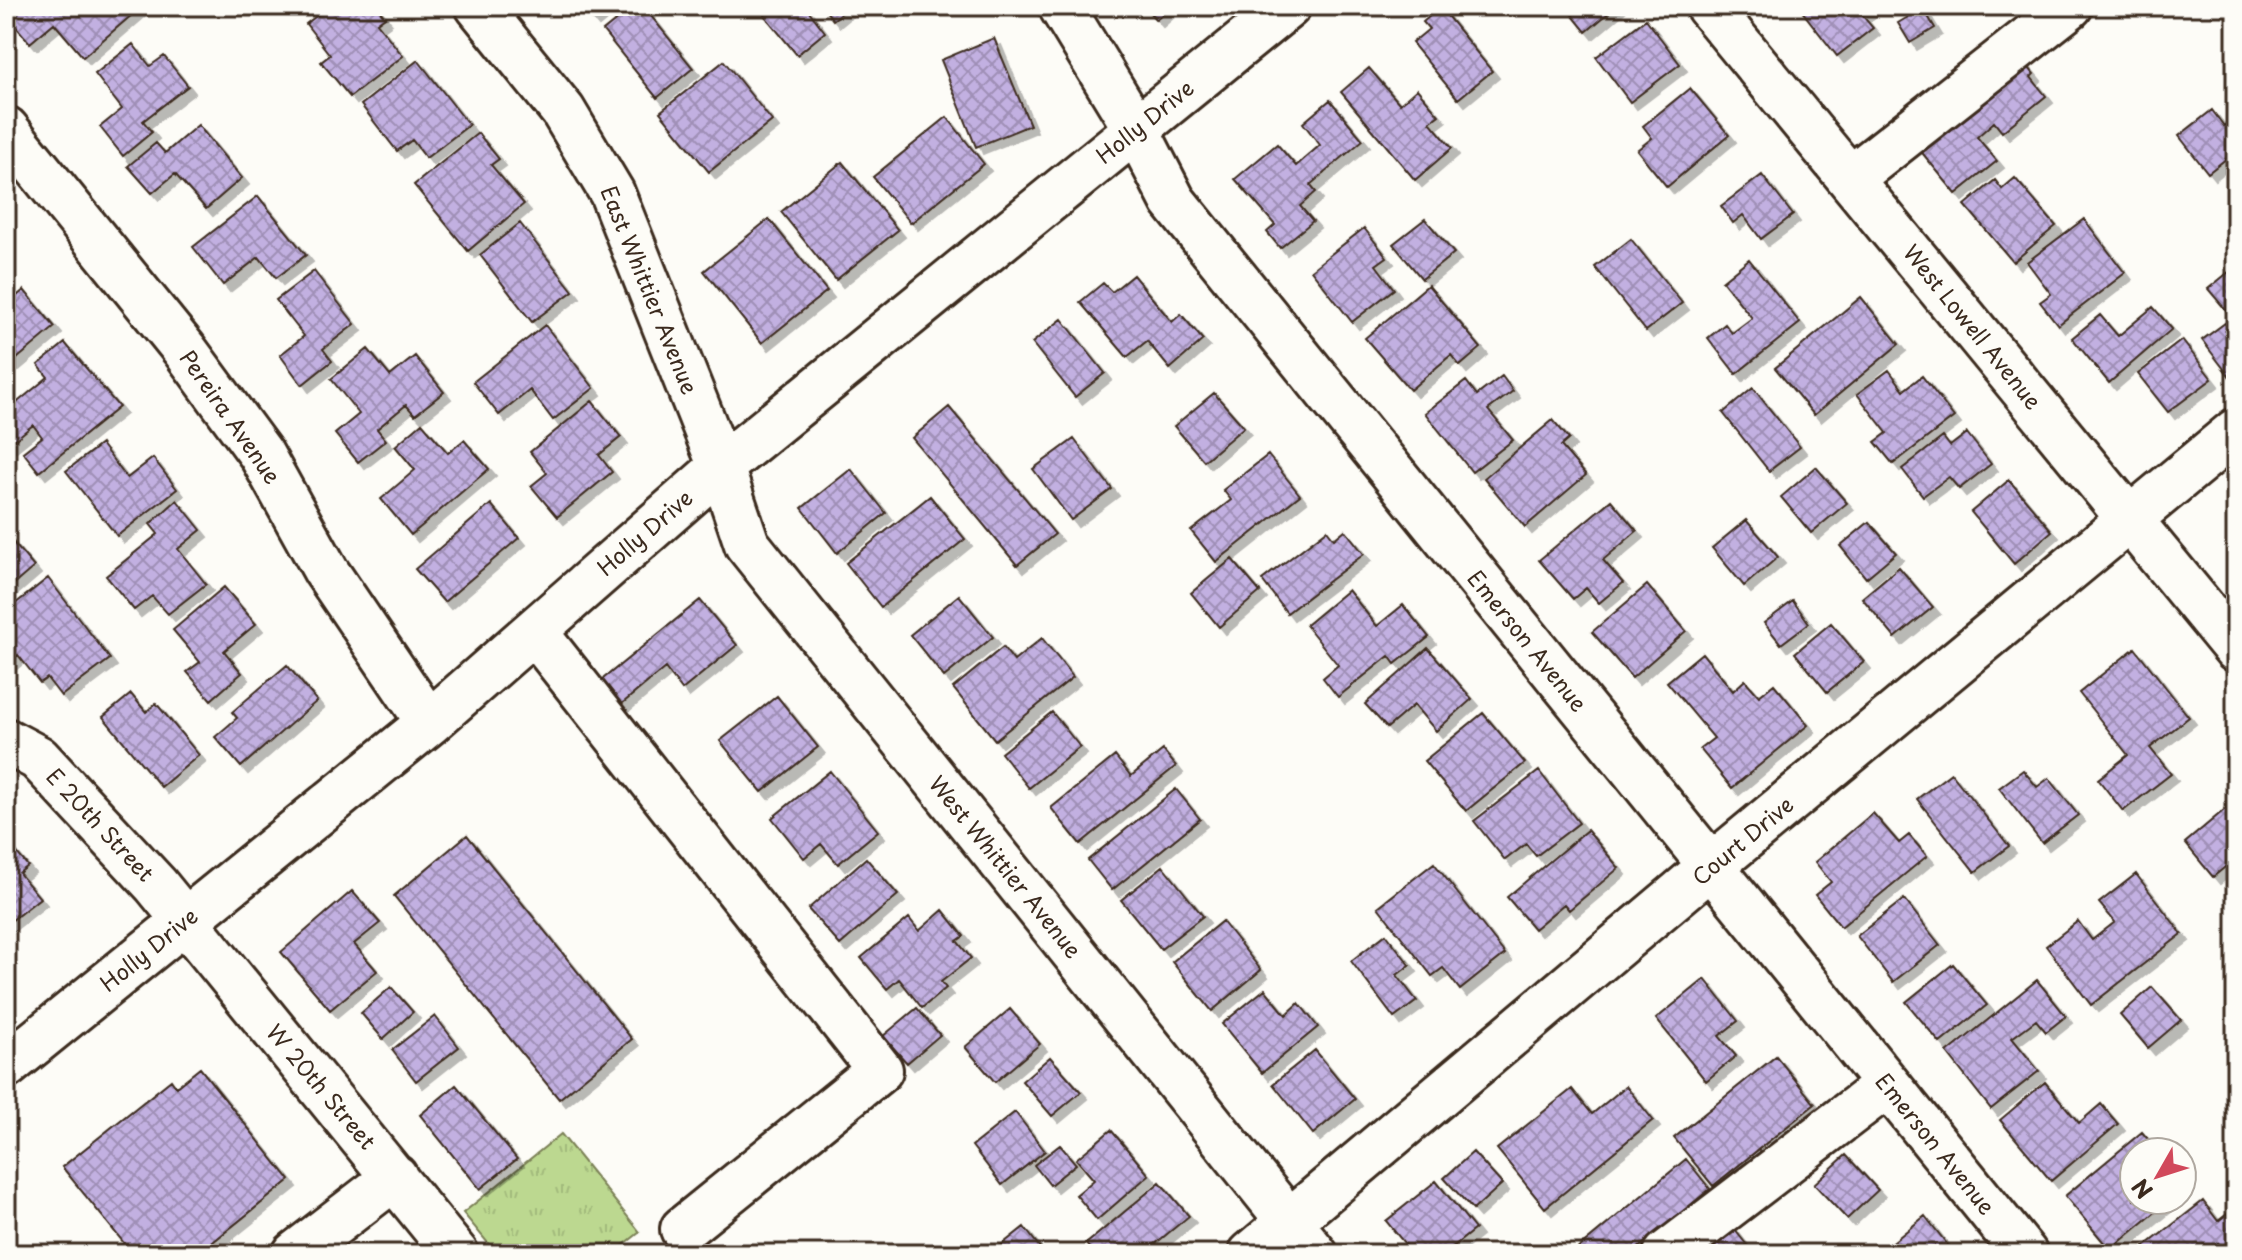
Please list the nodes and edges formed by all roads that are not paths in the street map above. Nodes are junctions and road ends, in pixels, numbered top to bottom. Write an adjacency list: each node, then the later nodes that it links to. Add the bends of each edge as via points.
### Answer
1 (478, 6): 10 (street, East Whittier Avenue, via 563,111 612,193)
2 (1061, 6): 7 (street, Emerson Avenue)
3 (1288, 6): 7 (street, Holly Drive)
4 (1708, 6): 8 (street, West Lowell Avenue)
5 (2070, 6): 8 (street)
6 (6, 129): 14 (street, Pereira Avenue, via 184,349 261,454 326,571)
7 (1136, 129): 10 (street, Holly Drive); 16 (street, Emerson Avenue, via 1173,201)
8 (1850, 179): 11 (street, West Lowell Avenue)
9 (2236, 431): 11 (street, Court Drive)
10 (721, 467): 12 (street, Holly Drive); 22 (street, West Whittier Avenue, via 747,544)
11 (2129, 518): 13 (street, West Lowell Avenue); 16 (street, Court Drive)
12 (534, 631): 14 (street, Holly Drive); 21 (street, via 880,1070)
13 (2236, 649)
14 (429, 723): 17 (street, Holly Drive)
15 (6, 741): 17 (street, E 20th Street, via 38,758)
16 (1710, 867): 19 (street, Emerson Avenue); 22 (street, Court Drive)
17 (184, 922): 18 (street, Holly Drive); 20 (street, W 20th Street)
18 (6, 1066)
19 (1887, 1085): 26 (street); 27 (street, Emerson Avenue)
20 (395, 1177): 23 (street); 24 (street, W 20th Street)
21 (683, 1229)
22 (1302, 1239): 25 (street, Court Drive)
23 (295, 1254)
24 (456, 1254)
25 (1251, 1254)
26 (1666, 1254)
27 (2025, 1254)

